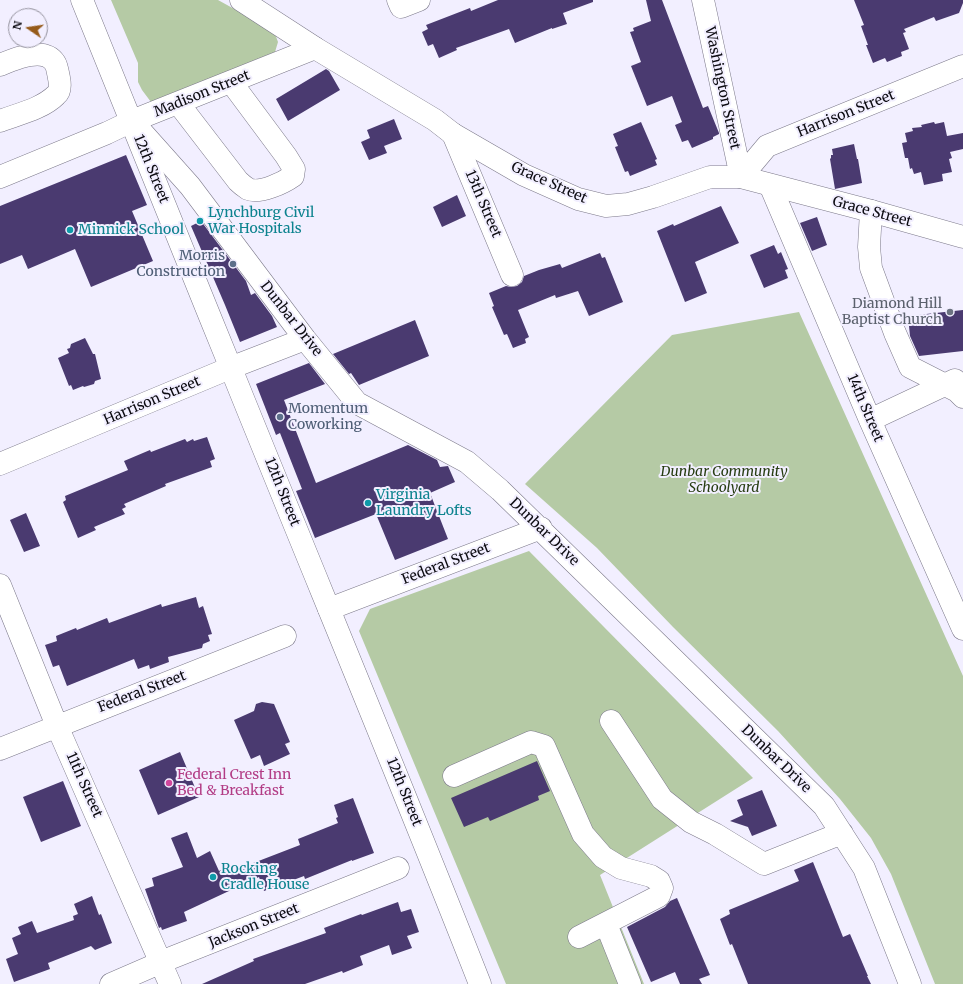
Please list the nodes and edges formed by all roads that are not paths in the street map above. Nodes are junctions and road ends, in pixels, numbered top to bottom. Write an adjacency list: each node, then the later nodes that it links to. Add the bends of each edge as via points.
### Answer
1 (82, 0): 10 (street, 12th Street)
2 (241, 0): 4 (street, Grace Street)
3 (703, 0): 13 (street, Washington Street)
4 (315, 48): 7 (street, Madison Street); 11 (street, Grace Street)
5 (0, 65): 9 (street, via 33,54 46,56 55,63 60,84 58,94 44,104)
6 (963, 66): 13 (street, Harrison Street, via 767,146)
7 (231, 82): 8 (street, Madison Street); 8 (street, via 294,168 293,176 284,182 263,189 250,190 238,181)
8 (178, 103): 10 (street, Madison Street)
9 (0, 121)
10 (132, 121): 12 (street, Madison Street, via 107,133); 18 (street, Dunbar Drive, via 190,186); 19 (street, 12th Street)
11 (454, 134): 13 (street, Grace Street, via 524,175 578,199 606,206 634,202 710,177); 17 (street, 13th Street)
12 (1, 172)
13 (741, 177): 14 (street, Grace Street)
14 (770, 185): 15 (street, Grace Street); 22 (street, 14th Street)
15 (871, 211): 16 (street, Grace Street); 20 (street, via 871,268 910,367)
16 (963, 238)
17 (512, 275)
18 (305, 339): 19 (street, Harrison Street); 24 (street, Dunbar Drive, via 357,403 467,462)
19 (230, 368): 23 (street, Harrison Street); 26 (street, 12th Street)
20 (954, 381): 21 (street, via 957,391); 22 (street)
21 (963, 397)
22 (870, 420): 27 (street, 14th Street)
23 (0, 464)
24 (541, 528): 26 (street, Federal Street); 33 (street, Dunbar Drive, via 824,806)
25 (0, 585): 30 (street, 11th Street)
26 (329, 609): 40 (street, 12th Street)
27 (963, 629)
28 (285, 636): 30 (street, Federal Street)
29 (611, 721): 33 (street, via 662,799 691,822 764,864)
30 (57, 726): 31 (street, Federal Street); 37 (street, 11th Street)
31 (0, 749)
32 (454, 776): 35 (street, via 531,742 544,746 583,834 603,857 621,868 651,876 659,881 662,888 659,896)
33 (842, 833): 42 (street, Dunbar Drive, via 864,868)
34 (398, 868): 37 (street, Jackson Street)
35 (606, 924): 36 (street); 41 (street)
36 (579, 937)
37 (162, 962): 38 (street, Jackson Street); 39 (street, 11th Street)
38 (111, 984)
39 (170, 984)
40 (480, 984)
41 (630, 984)
42 (910, 984)

